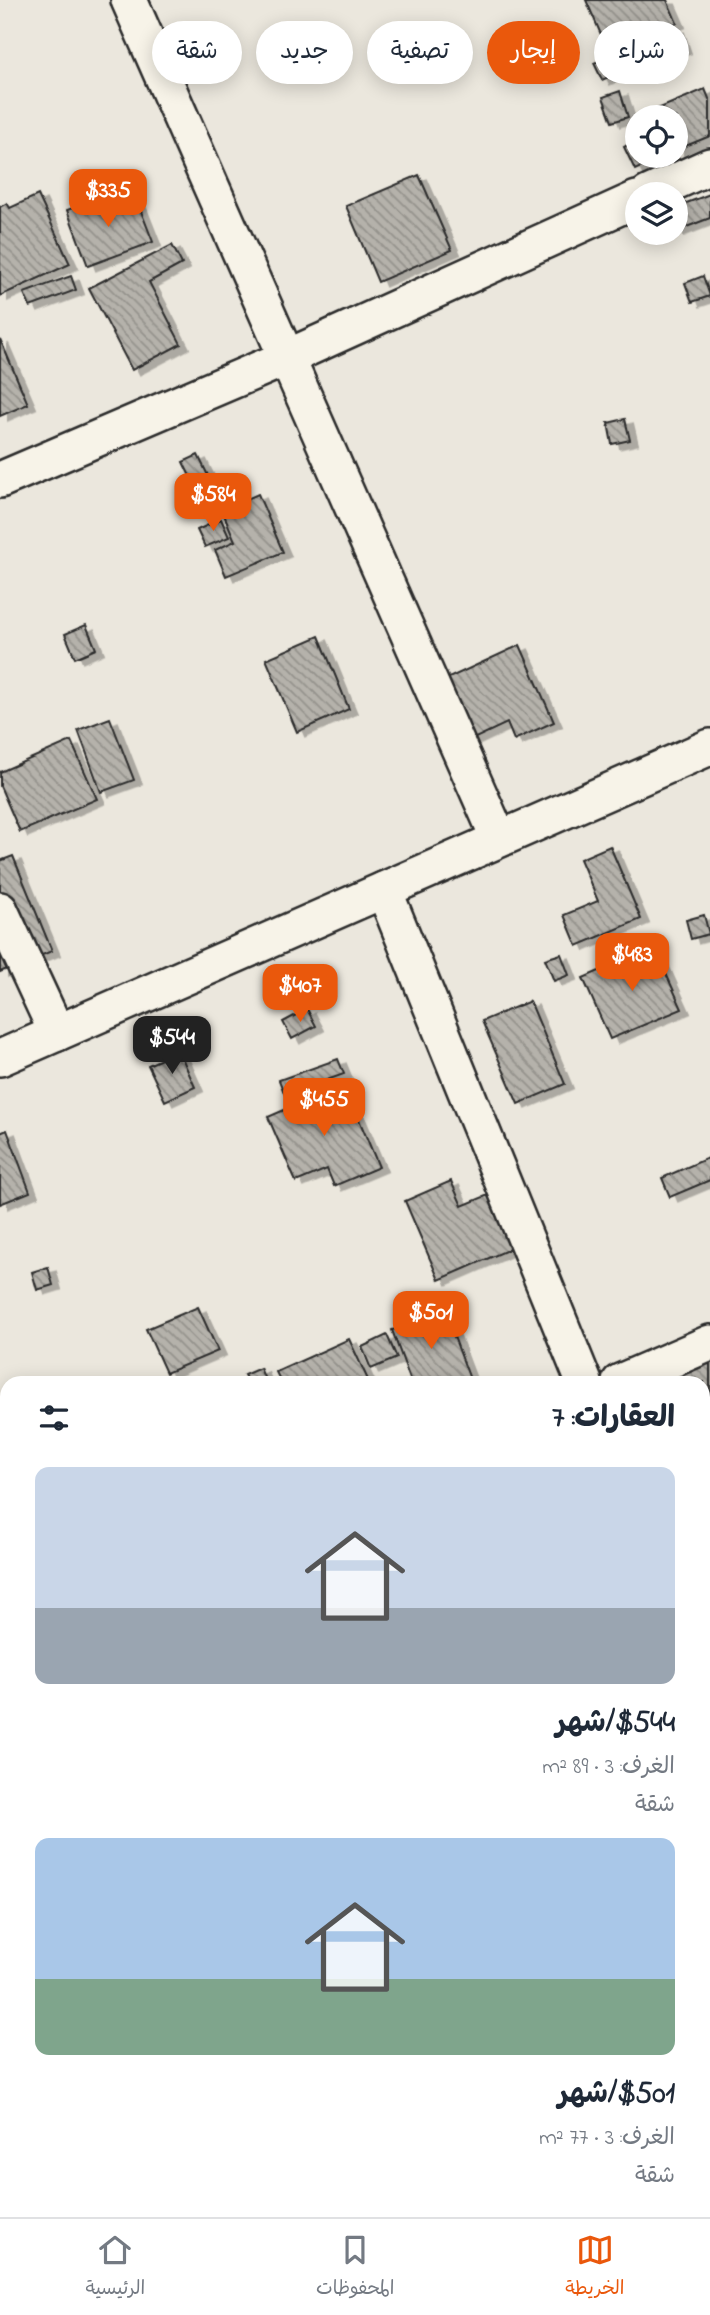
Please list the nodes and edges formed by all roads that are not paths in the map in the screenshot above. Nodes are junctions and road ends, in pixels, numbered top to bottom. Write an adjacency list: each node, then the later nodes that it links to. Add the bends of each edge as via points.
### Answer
1 (130, 0): 5 (street)
2 (710, 166): 3 (street)
3 (675, 182)
4 (625, 204): 5 (street)
5 (288, 357): 6 (street); 8 (street)
6 (0, 480)
7 (710, 747): 8 (street)
8 (499, 839): 9 (street)
9 (384, 890): 11 (street); 14 (street)
10 (0, 910): 11 (street)
11 (57, 1033): 12 (street)
12 (0, 1058)
13 (710, 1343): 15 (street)
14 (582, 1376)
15 (634, 1376)

